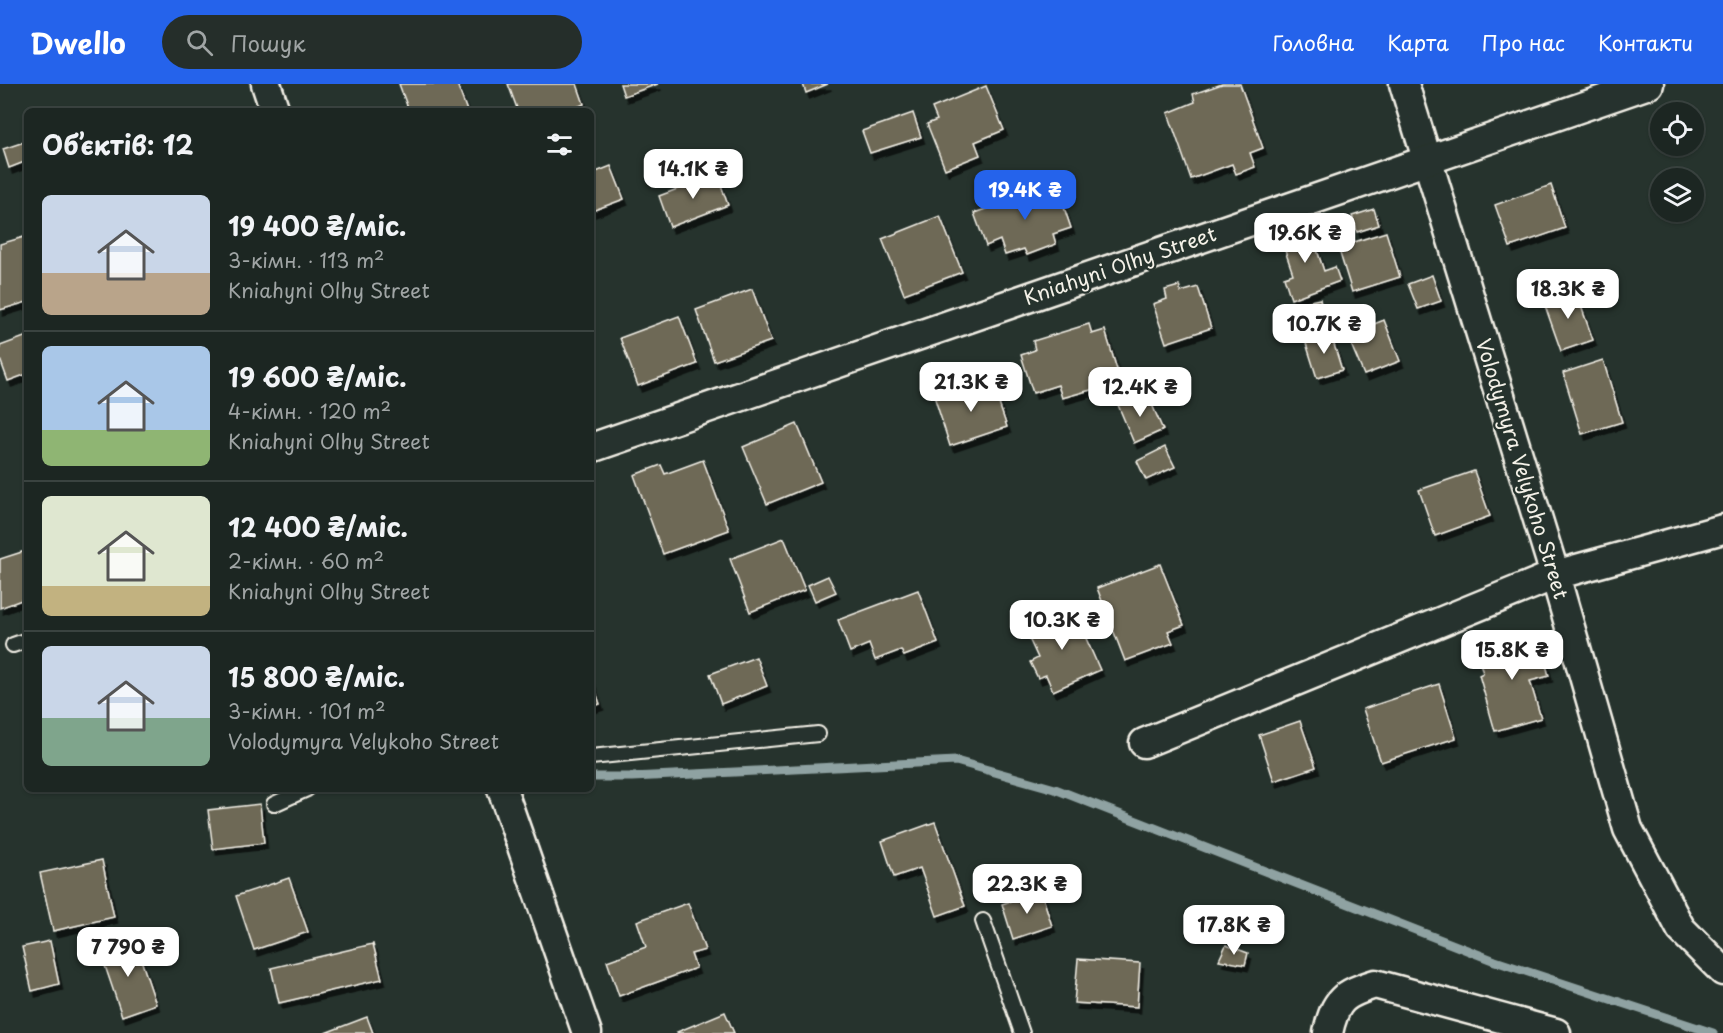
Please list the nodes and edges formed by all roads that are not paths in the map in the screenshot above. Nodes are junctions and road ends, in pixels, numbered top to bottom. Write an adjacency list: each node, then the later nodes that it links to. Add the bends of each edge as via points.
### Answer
1 (266, 84): 4 (street)
2 (1404, 84): 5 (street, Volodymyra Velykoho Street)
3 (1649, 84): 5 (street, Kniahyni Olhy Street)
4 (274, 108)
5 (1429, 160): 6 (street, Kniahyni Olhy Street); 8 (street, Volodymyra Velykoho Street)
6 (594, 447)
7 (1723, 529): 8 (street)
8 (1555, 575): 12 (street); 18 (street, Volodymyra Velykoho Street, via 1628,829 1681,929)
9 (24, 641): 10 (lane)
10 (13, 645)
11 (818, 734): 13 (lane)
12 (1144, 743)
13 (594, 757)
14 (300, 792): 16 (lane)
15 (503, 792): 19 (street)
16 (274, 804)
17 (983, 921): 20 (lane)
18 (1723, 970)
19 (587, 1033)
20 (1022, 1033)
21 (1328, 1033): 22 (street, via 1332,1013 1348,992 1375,984)
22 (1556, 1033)

